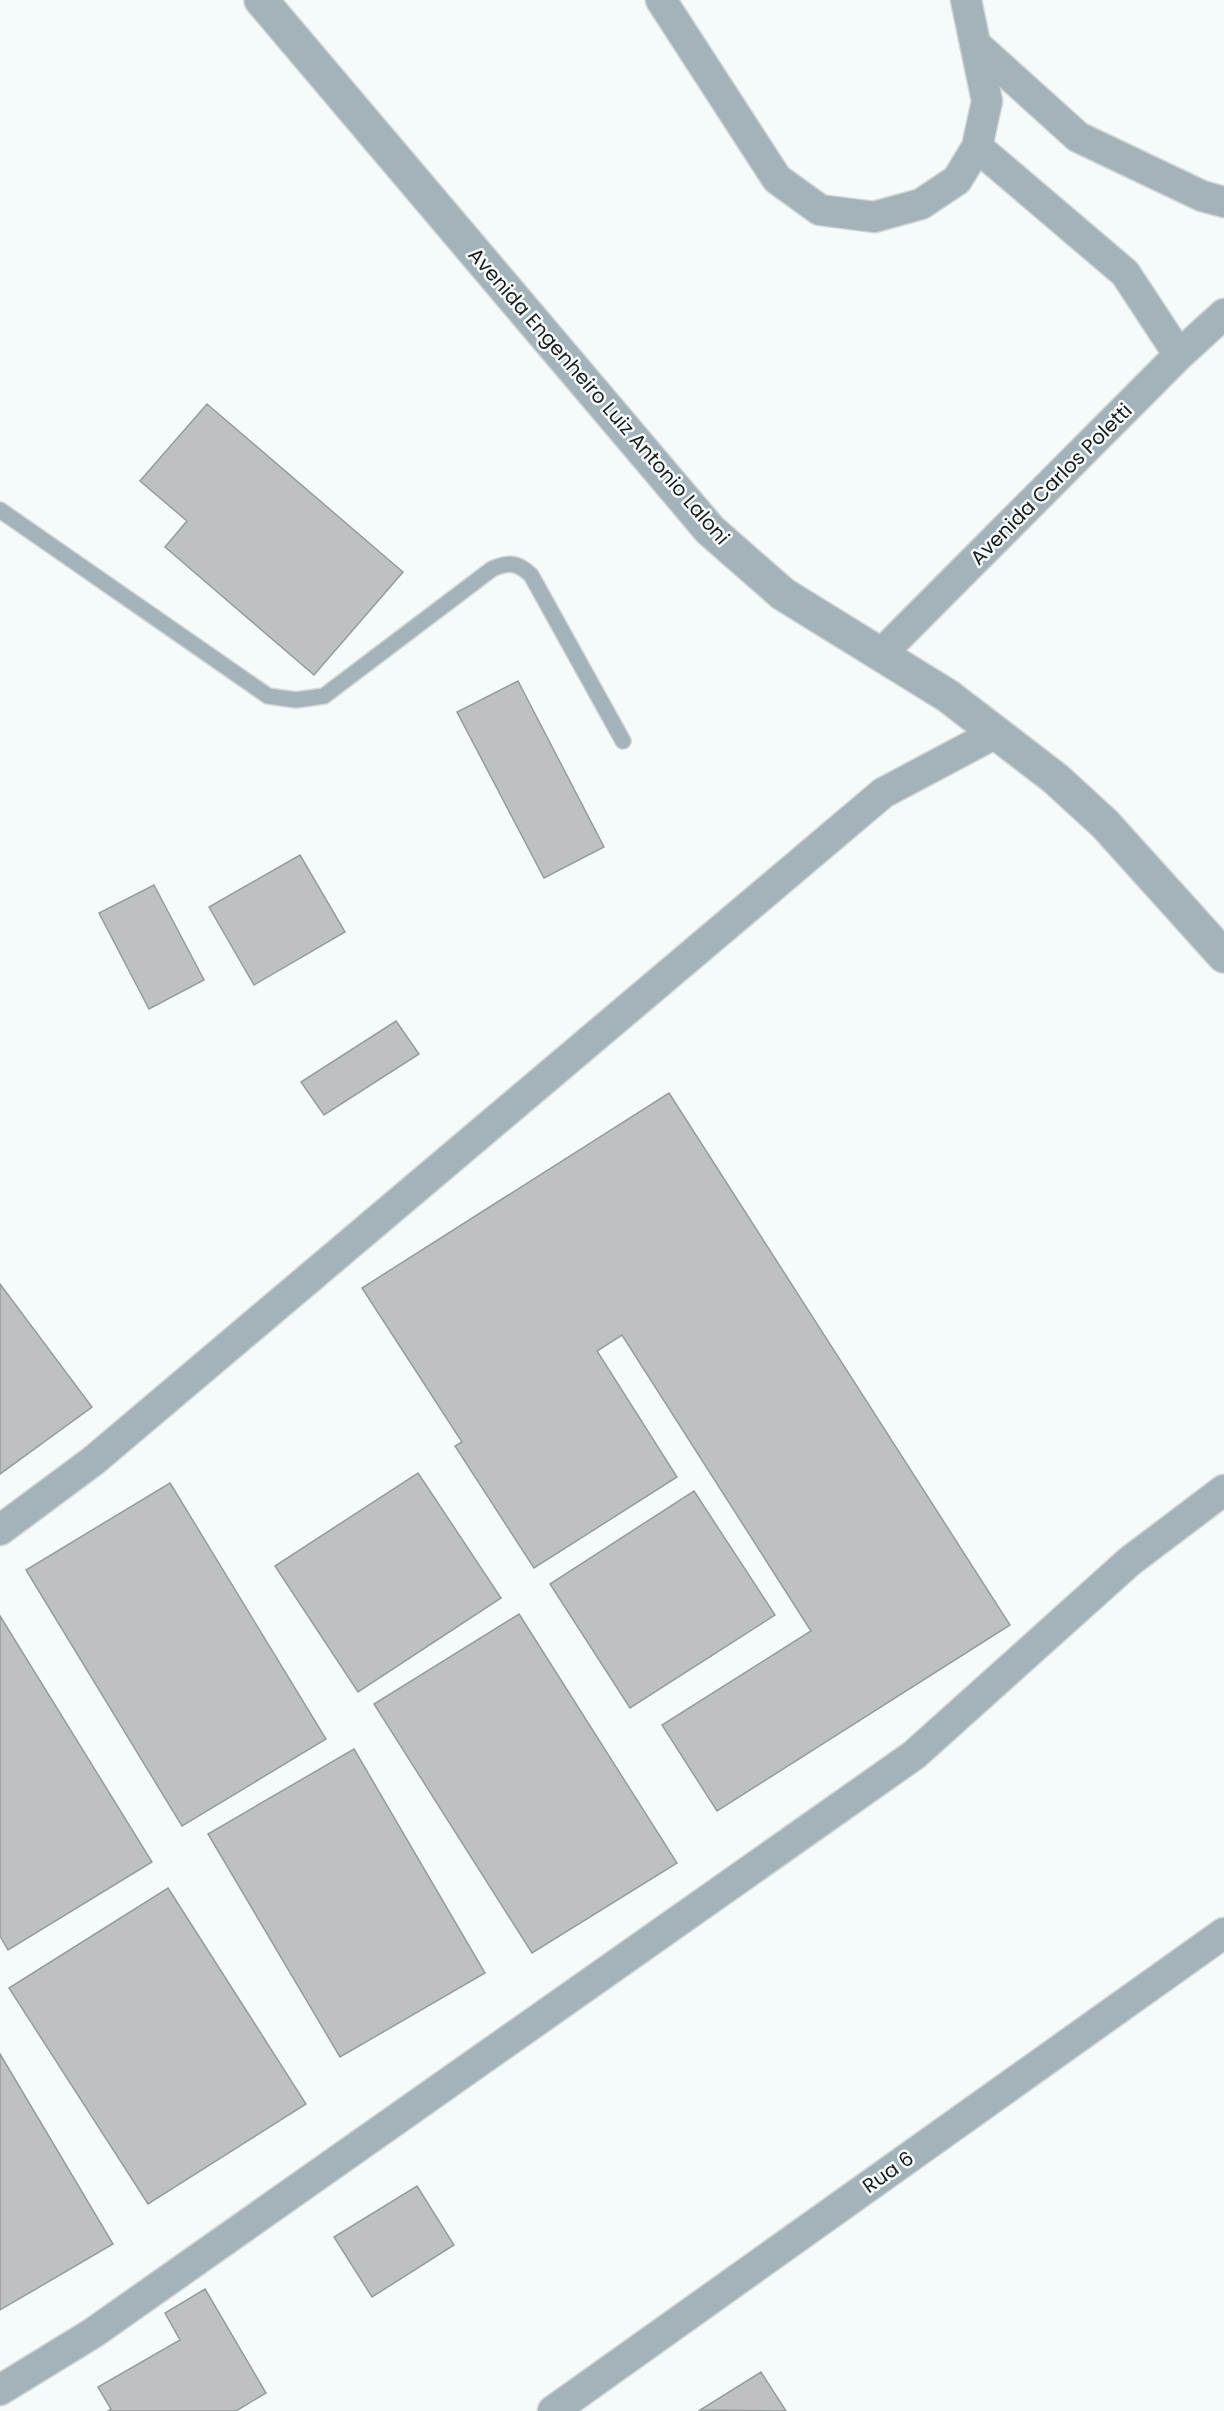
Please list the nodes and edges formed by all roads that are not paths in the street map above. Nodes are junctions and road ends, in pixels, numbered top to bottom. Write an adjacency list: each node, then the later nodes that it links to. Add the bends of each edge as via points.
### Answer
1 (261, 0): 10 (street, Avenida Engenheiro Luiz Antonio Laloni, via 710,530 783,594)
2 (661, 0): 5 (street, via 777,179 820,210 873,217 921,204 957,180)
3 (966, 0): 4 (street)
4 (975, 44): 5 (street, via 987,101); 6 (street, via 1078,137 1202,196)
5 (977, 147): 8 (street, via 1125,273)
6 (1224, 202)
7 (1224, 314): 8 (street, Avenida Carlos Poletti)
8 (1179, 355): 10 (street, Avenida Carlos Poletti)
9 (0, 510): 12 (lane, via 268,696 296,700 324,696 492,568 507,563 520,566 531,575)
10 (880, 655): 11 (street, Avenida Engenheiro Luiz Antonio Laloni, via 948,696)
11 (994, 734): 13 (street, Avenida Engenheiro Luiz Antonio Laloni, via 1056,779 1105,824); 15 (street, via 883,794 93,1461)
12 (623, 741)
13 (1224, 956)
14 (1224, 1490): 17 (street, via 1130,1561 914,1755 93,2333)
15 (0, 1530)
16 (1224, 1933): 18 (street, Rua 6)
17 (0, 2390)
18 (553, 2411)

